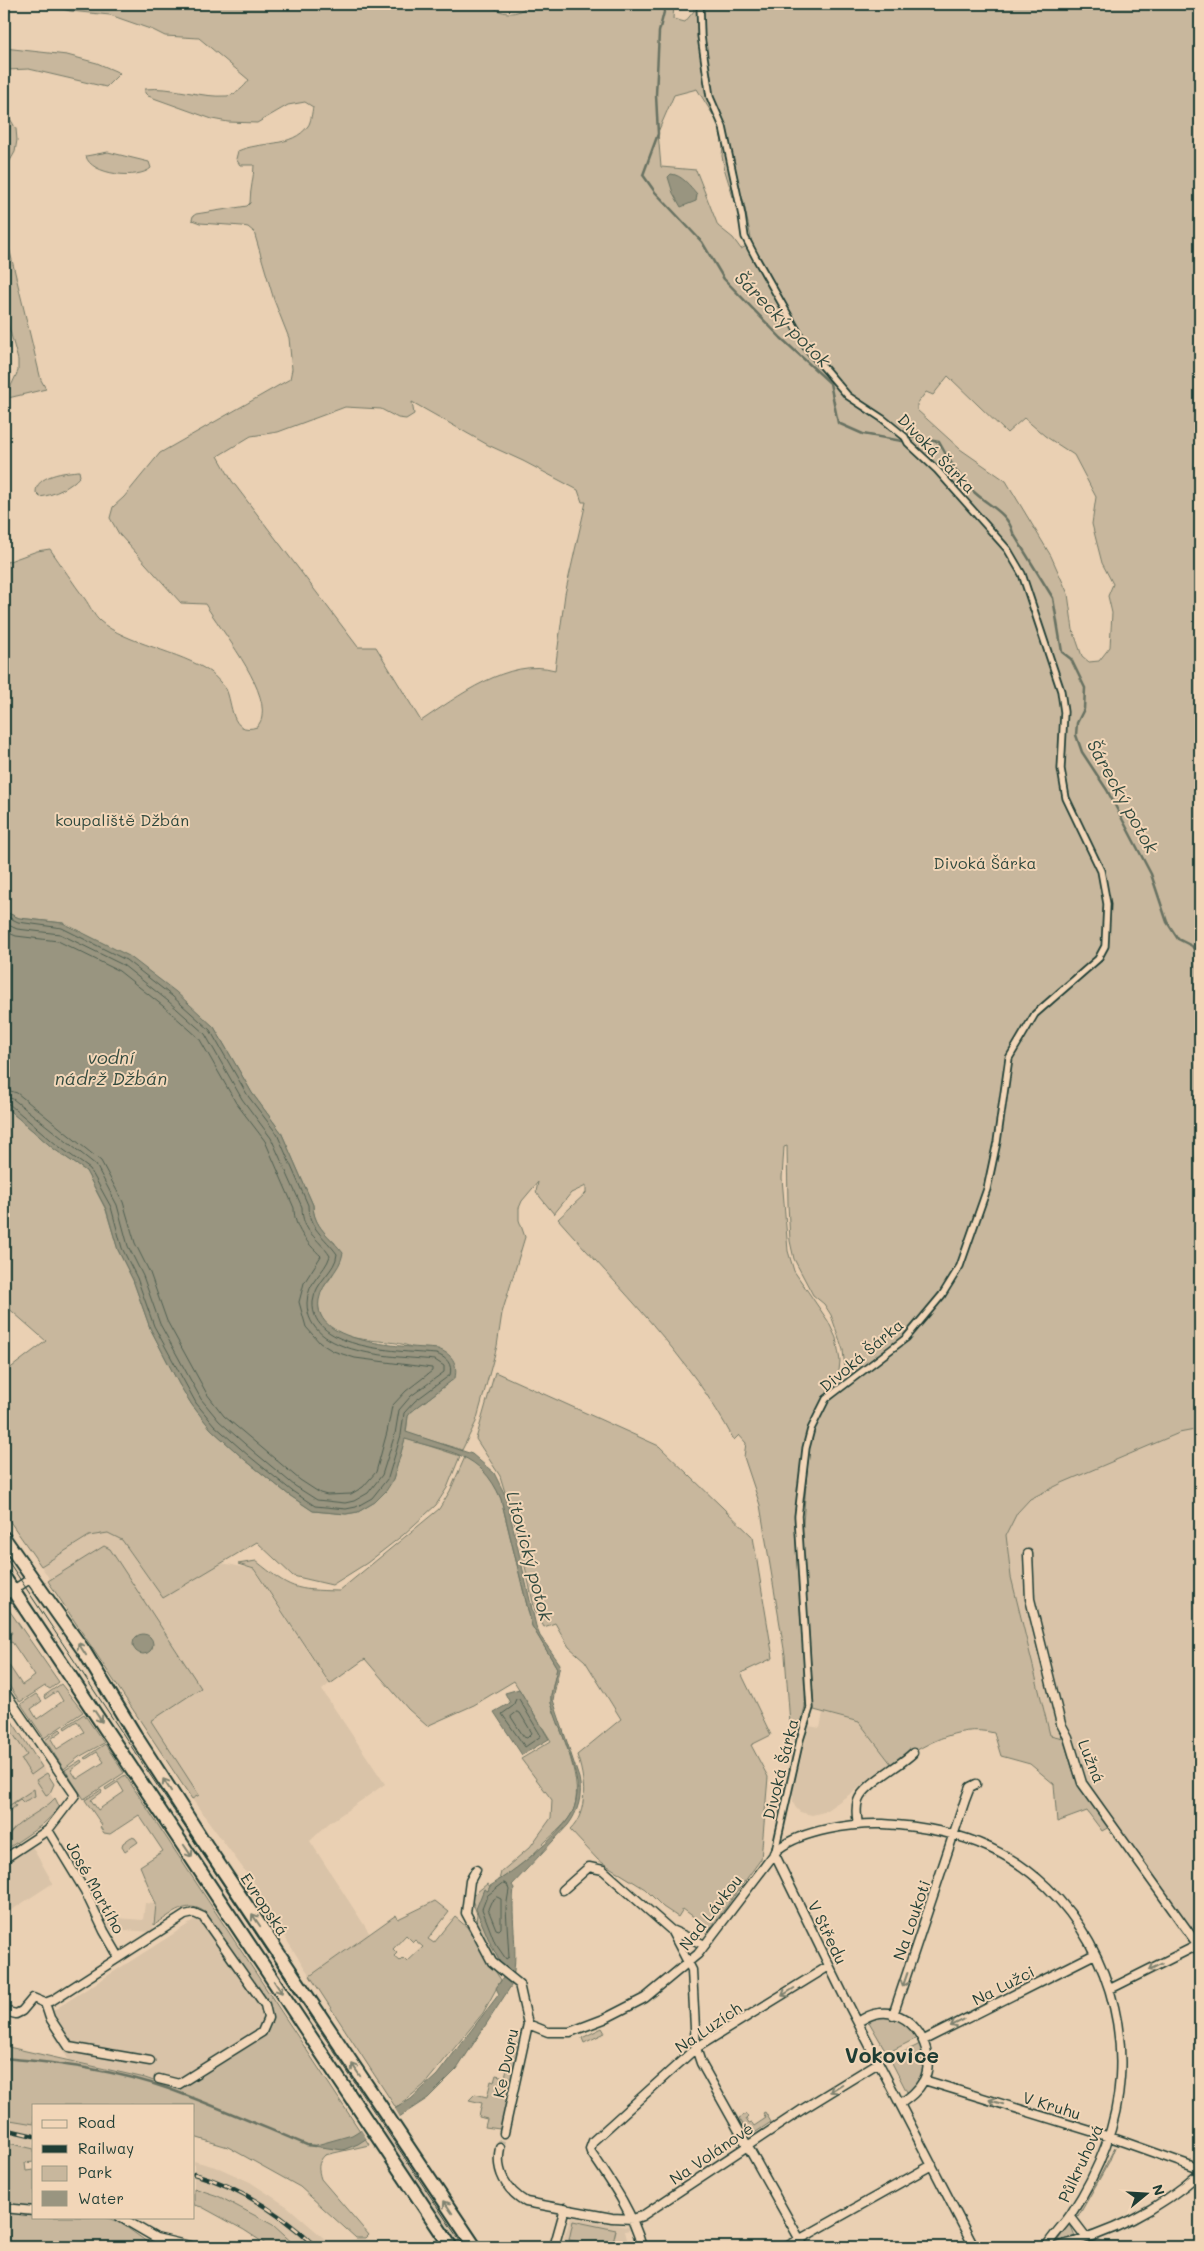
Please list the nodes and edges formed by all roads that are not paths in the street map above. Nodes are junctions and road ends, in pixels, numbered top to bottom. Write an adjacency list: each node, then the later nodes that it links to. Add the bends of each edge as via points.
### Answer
1 (700, 4): 13 (street, Divoká Šárka, via 710,97 723,127 748,243 807,348 848,396 905,437 937,470 1008,550 1022,574 1061,690 1064,712 1060,769 1066,798 1101,870 1107,904 1105,946 1098,959 1035,1014 1009,1058 987,1189 960,1266 942,1295 906,1338 826,1399 811,1429 798,1516 810,1708)
2 (4, 1538): 4 (main road, Evropská)
3 (1028, 1554): 19 (street, Lužná, via 1030,1599 1061,1724 1082,1783)
4 (33, 1577): 6 (street); 55 (main road, Evropská, one-way to 4)
5 (4, 1578): 6 (main road)
6 (8, 1593): 54 (main road, one-way to 54)
7 (4, 1691): 11 (street, José Martího, via 75,1795)
8 (913, 1753): 10 (street, via 860,1795 856,1808)
9 (976, 1784): 12 (street, Na Loukoti, via 970,1787 964,1800)
10 (858, 1825): 12 (street, Půlkruhová, via 911,1826); 13 (street, Půlkruhová, via 792,1841)
11 (48, 1830): 14 (street, José Martího); 21 (street, José Martího, via 85,1891)
12 (954, 1835): 20 (street, Půlkruhová, via 1009,1858 1048,1888 1075,1919); 27 (street, Na Loukoti, one-way to 27)
13 (774, 1853): 18 (street, Nad Lávkou); 23 (street, V Středu)
14 (4, 1859)
15 (476, 1870): 29 (street, Ke Dvoru, via 470,1881 466,1913 492,1962 519,1984)
16 (563, 1890): 17 (street, via 584,1869 595,1866)
17 (671, 1930): 18 (street); 22 (street)
18 (705, 1945): 22 (street, Nad Lávkou)
19 (1199, 1947): 24 (street, one-way to 24)
20 (1095, 1954): 24 (street, Půlkruhová); 30 (street, Na Lužci, one-way to 30)
21 (119, 1957): 25 (street, José Martího); 34 (street, José Martího, via 185,1915 194,1913 210,1925 264,2005 268,2018 262,2032 178,2084)
22 (689, 1962): 29 (street, Nad Lávkou, via 637,2003 583,2028 559,2033); 31 (street, via 693,1978)
23 (829, 1966): 28 (street, V Středu); 31 (street, Na Luzích, one-way to 31)
24 (1110, 1989): 38 (street, Půlkruhová, via 1120,2058 1118,2098)
25 (45, 2003): 26 (street, José Martího, via 33,1998 16,2014); 32 (street, via 50,2018 70,2047)
26 (4, 2011)
27 (893, 2015): 28 (street, via 876,2014); 30 (street, via 911,2024)
28 (858, 2022): 33 (street, V Středu)
29 (528, 2024): 37 (street, Ke Dvoru)
30 (924, 2040): 35 (street, via 928,2066)
31 (696, 2048): 39 (street, via 712,2085); 48 (street, Na Luzích, via 591,2145 591,2152)
32 (150, 2061)
33 (878, 2063): 36 (street, V Středu); 39 (street, Na Volánové, one-way to 39)
34 (158, 2079)
35 (924, 2080): 36 (street, via 914,2094); 38 (street, V Kruhu, one-way to 35)
36 (900, 2104): 41 (street, V Středu)
37 (504, 2133)
38 (1110, 2137): 42 (street, V Kruhu); 46 (street, Půlkruhová)
39 (748, 2145): 48 (street, Na Volánové); 51 (street)
40 (500, 2148): 44 (street, via 498,2169 515,2195 532,2203)
41 (932, 2165): 51 (street); 60 (street, V Středu)
42 (1200, 2171): 49 (street, via 1177,2194 1144,2214)
43 (4, 2208): 45 (street)
44 (565, 2208): 48 (street); 56 (street)
45 (32, 2211)
46 (1070, 2216): 49 (street); 61 (street, Půlkruhová)
47 (122, 2218): 50 (street)
48 (633, 2219): 57 (street)
49 (1086, 2237): 62 (street)
50 (156, 2238): 52 (street); 53 (street)
51 (800, 2240): 58 (street); 59 (street)
52 (165, 2247)
53 (194, 2247)
54 (451, 2247)
55 (475, 2247)
56 (554, 2247)
57 (642, 2247)
58 (786, 2247)
59 (804, 2247)
60 (974, 2247)
61 (1046, 2247)
62 (1055, 2247)

